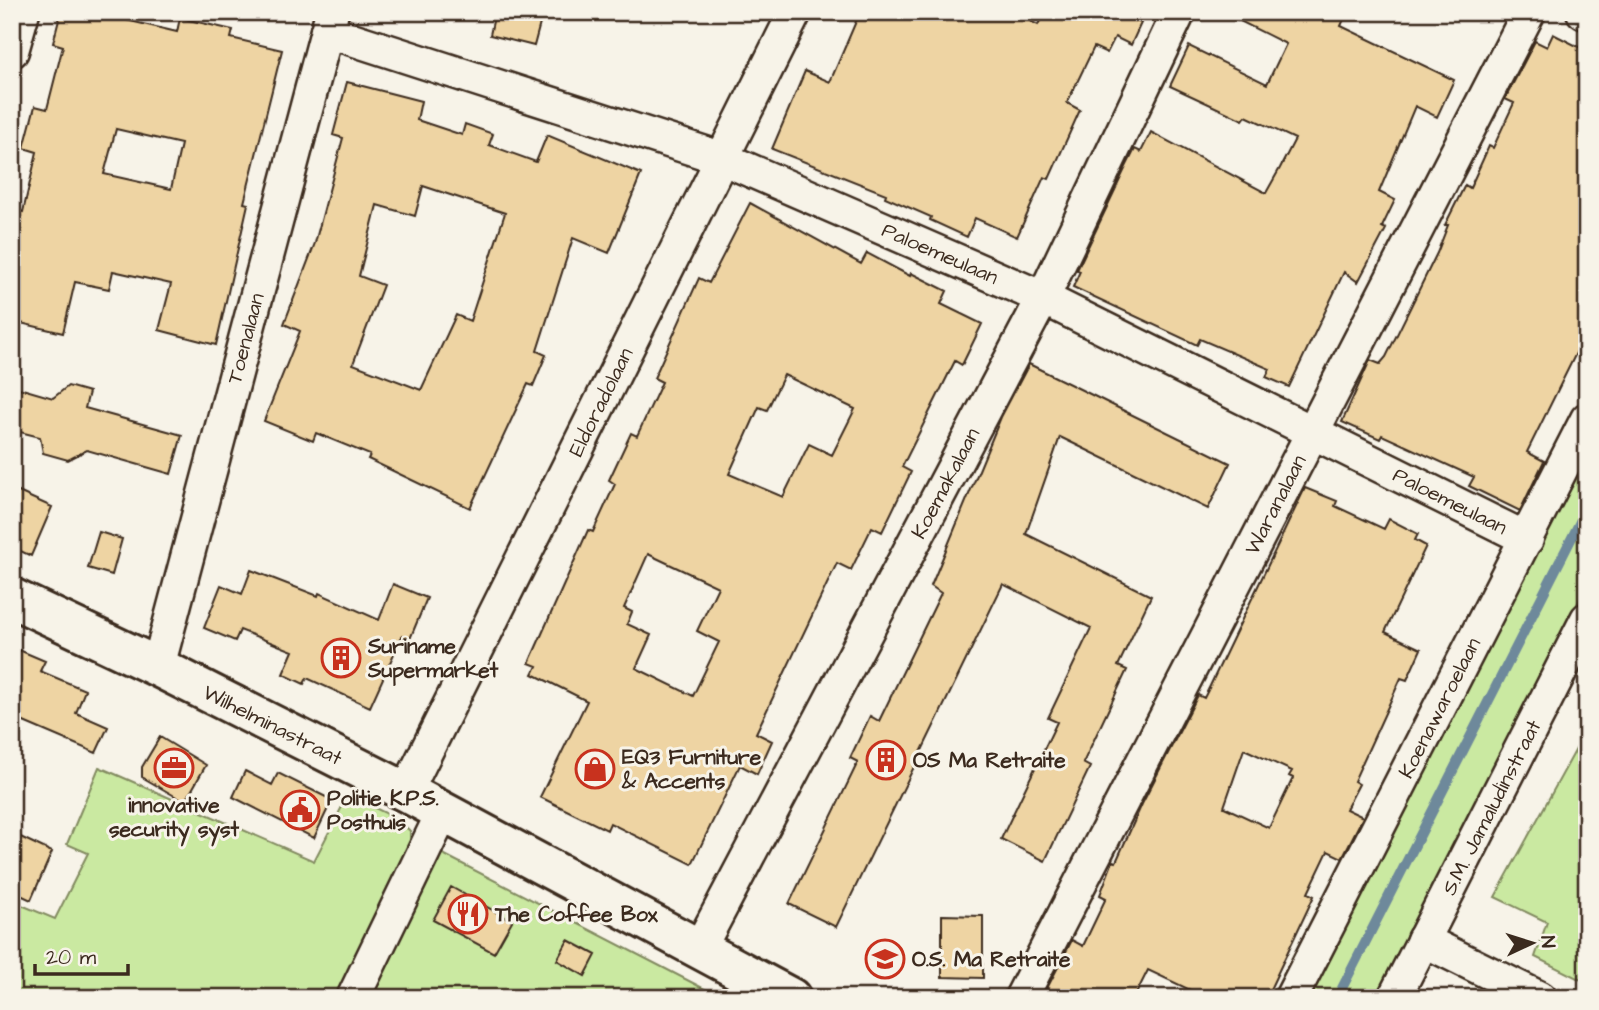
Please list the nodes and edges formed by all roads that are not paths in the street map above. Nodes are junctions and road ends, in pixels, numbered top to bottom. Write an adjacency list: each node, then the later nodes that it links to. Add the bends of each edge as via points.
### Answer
1 (23, 12): 6 (street)
2 (795, 12): 7 (street, Eldoradolaan)
3 (1179, 12): 8 (street, Koemakalaan)
4 (1529, 12): 10 (street, Waranalaan)
5 (329, 21): 7 (street, Paloemeulaan); 14 (street, Toenalaan)
6 (12, 51)
7 (724, 159): 8 (street, Paloemeulaan); 15 (street, Eldoradolaan)
8 (1044, 298): 10 (street, Paloemeulaan); 18 (street, Koemakalaan)
9 (1587, 419): 11 (street, Koenawaroelaan)
10 (1314, 433): 11 (street, Paloemeulaan); 21 (street, Waranalaan)
11 (1527, 539): 22 (street, Koenawaroelaan)
12 (12, 598): 14 (street, Wilhelminastraat)
13 (1587, 619): 17 (street, S.M. Jamaludinstraat)
14 (158, 667): 15 (street, Wilhelminastraat)
15 (406, 792): 16 (street, Wilhelminastraat)
16 (443, 812): 18 (street, Wilhelminastraat); 19 (street)
17 (1423, 940): 23 (street, S.M. Jamaludinstraat); 24 (street)
18 (699, 949): 20 (street, Wilhelminastraat)
19 (353, 998)
20 (791, 998)
21 (1021, 998)
22 (1291, 998)
23 (1394, 998)
24 (1540, 998)

